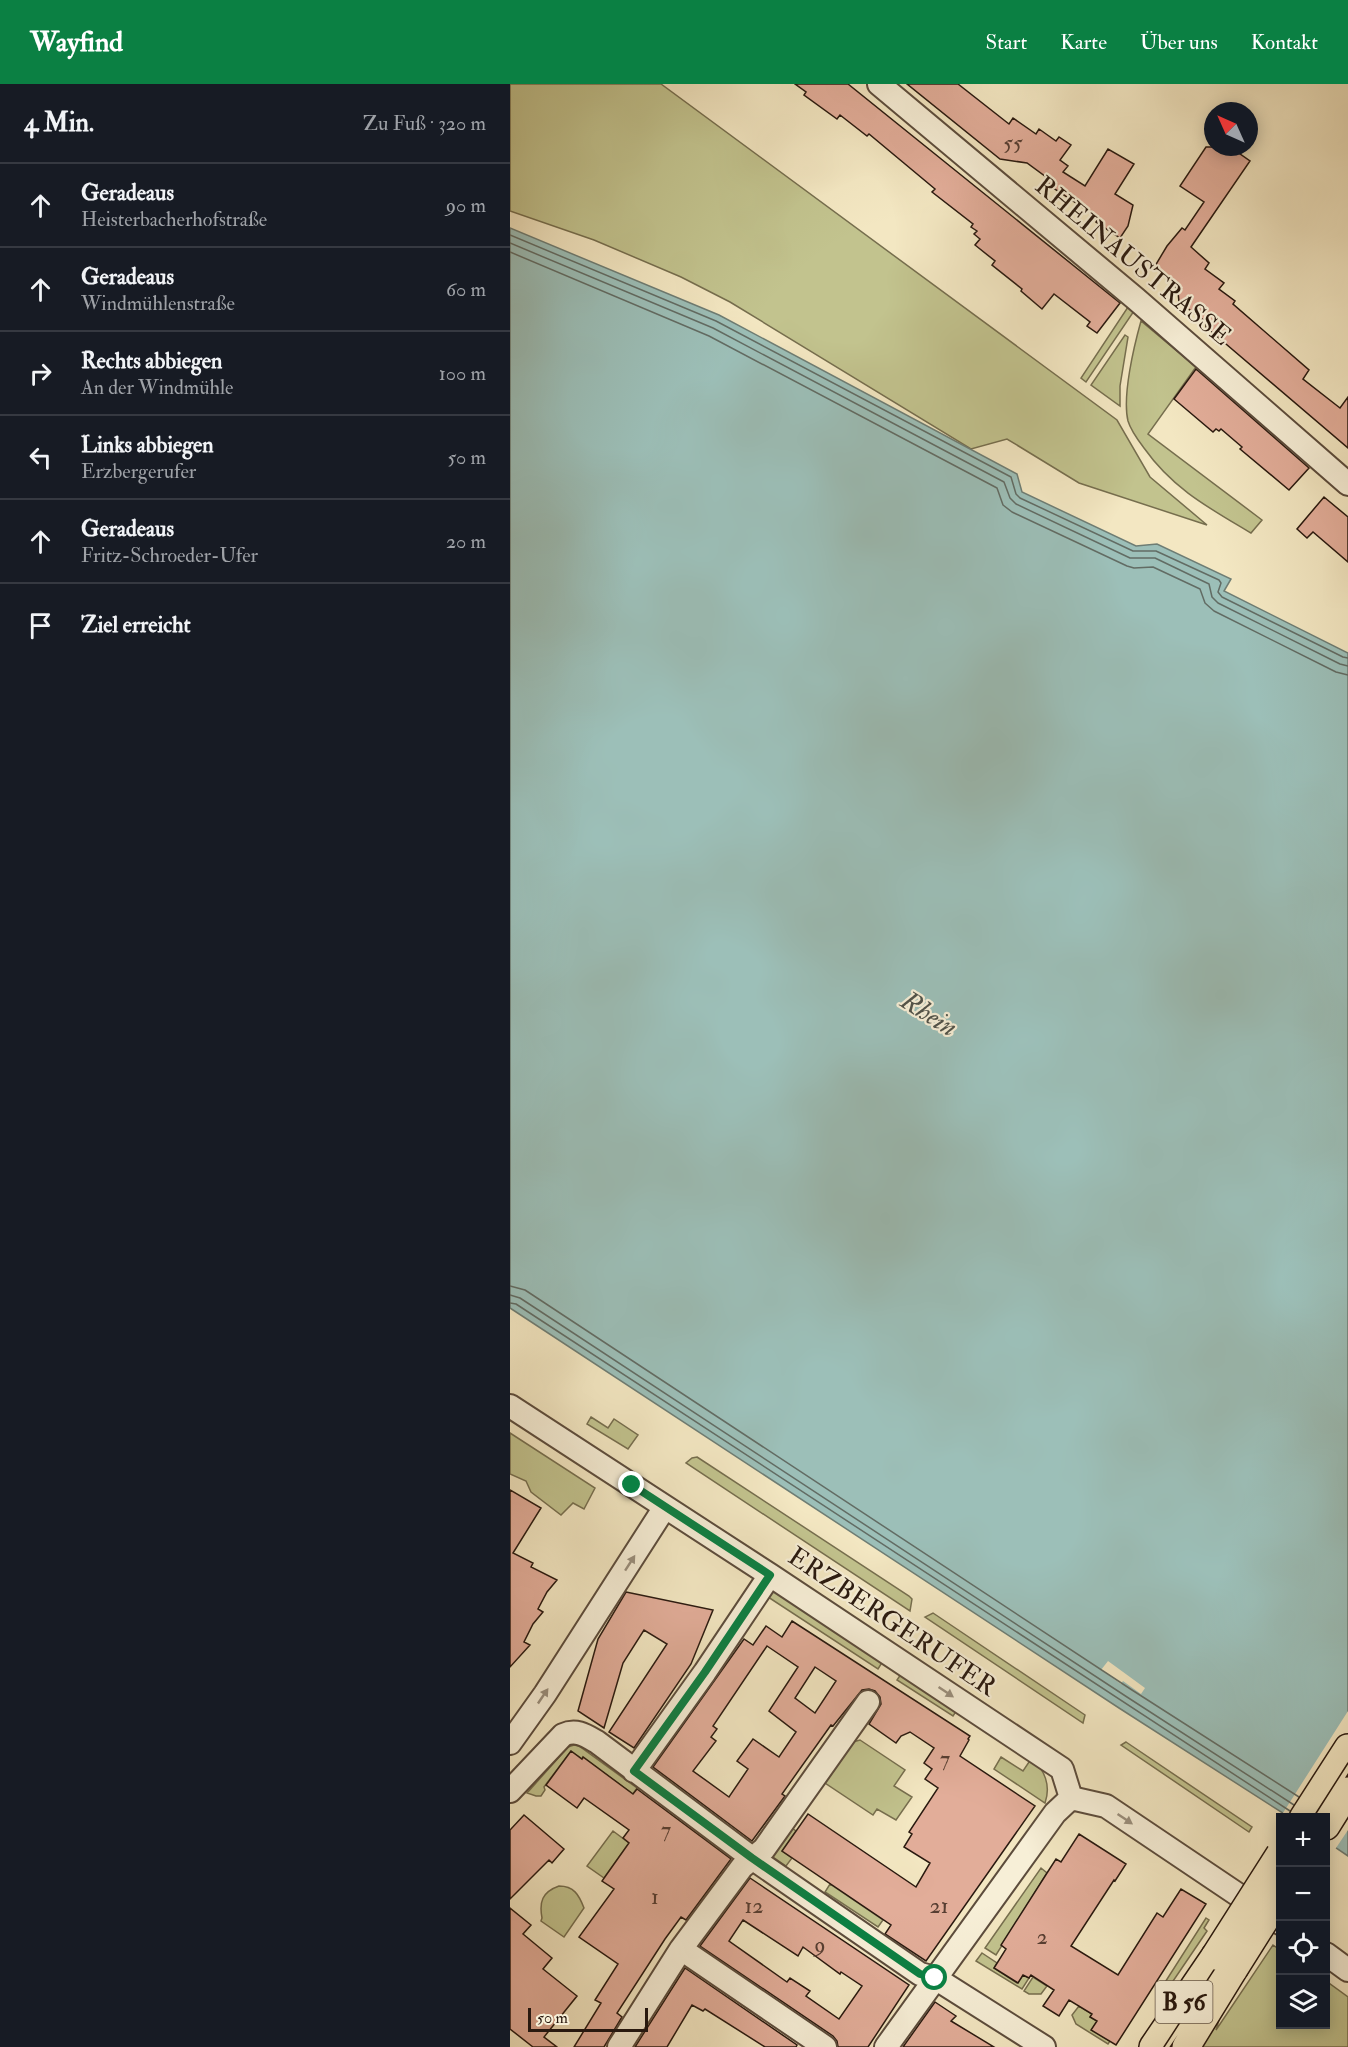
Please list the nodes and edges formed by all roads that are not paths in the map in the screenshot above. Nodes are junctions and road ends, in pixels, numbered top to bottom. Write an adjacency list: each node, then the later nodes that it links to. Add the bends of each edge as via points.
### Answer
1 (879, 84): 2 (street, RHEINAUSTRASSE, via 1136,299)
2 (1348, 484)
3 (510, 1406): 4 (street, ERZBERGERUFER)
4 (665, 1507): 5 (street, ERZBERGERUFER); 7 (street, one-way to 4)
5 (770, 1575): 9 (street); 12 (street, ERZBERGERUFER, one-way to 12, via 1062,1768)
6 (868, 1702): 15 (street, via 764,1849)
7 (510, 1743)
8 (1348, 1748): 13 (main road)
9 (634, 1771): 10 (street, via 597,1742 582,1733 570,1732 555,1741); 15 (street)
10 (510, 1791)
11 (1348, 1791): 14 (main road)
12 (1071, 1798): 17 (street, one-way to 17, via 1106,1806); 23 (street, via 1055,1813)
13 (1307, 1813)
14 (1330, 1820)
15 (752, 1858): 19 (street); 23 (street, via 920,1974)
16 (1276, 1864): 21 (main road, B 56, bridge)
17 (1269, 1902): 18 (street); 21 (main road, B 56, bridge)
18 (1280, 1921)
19 (681, 1949): 24 (street); 25 (street)
20 (1330, 1957): 22 (street)
21 (1224, 1963): 28 (main road, B 56); 29 (main road, B 56)
22 (1348, 1970)
23 (935, 1978): 26 (street); 27 (street)
24 (619, 2047)
25 (825, 2047)
26 (886, 2047)
27 (1044, 2047)
28 (1153, 2047)
29 (1186, 2047)

